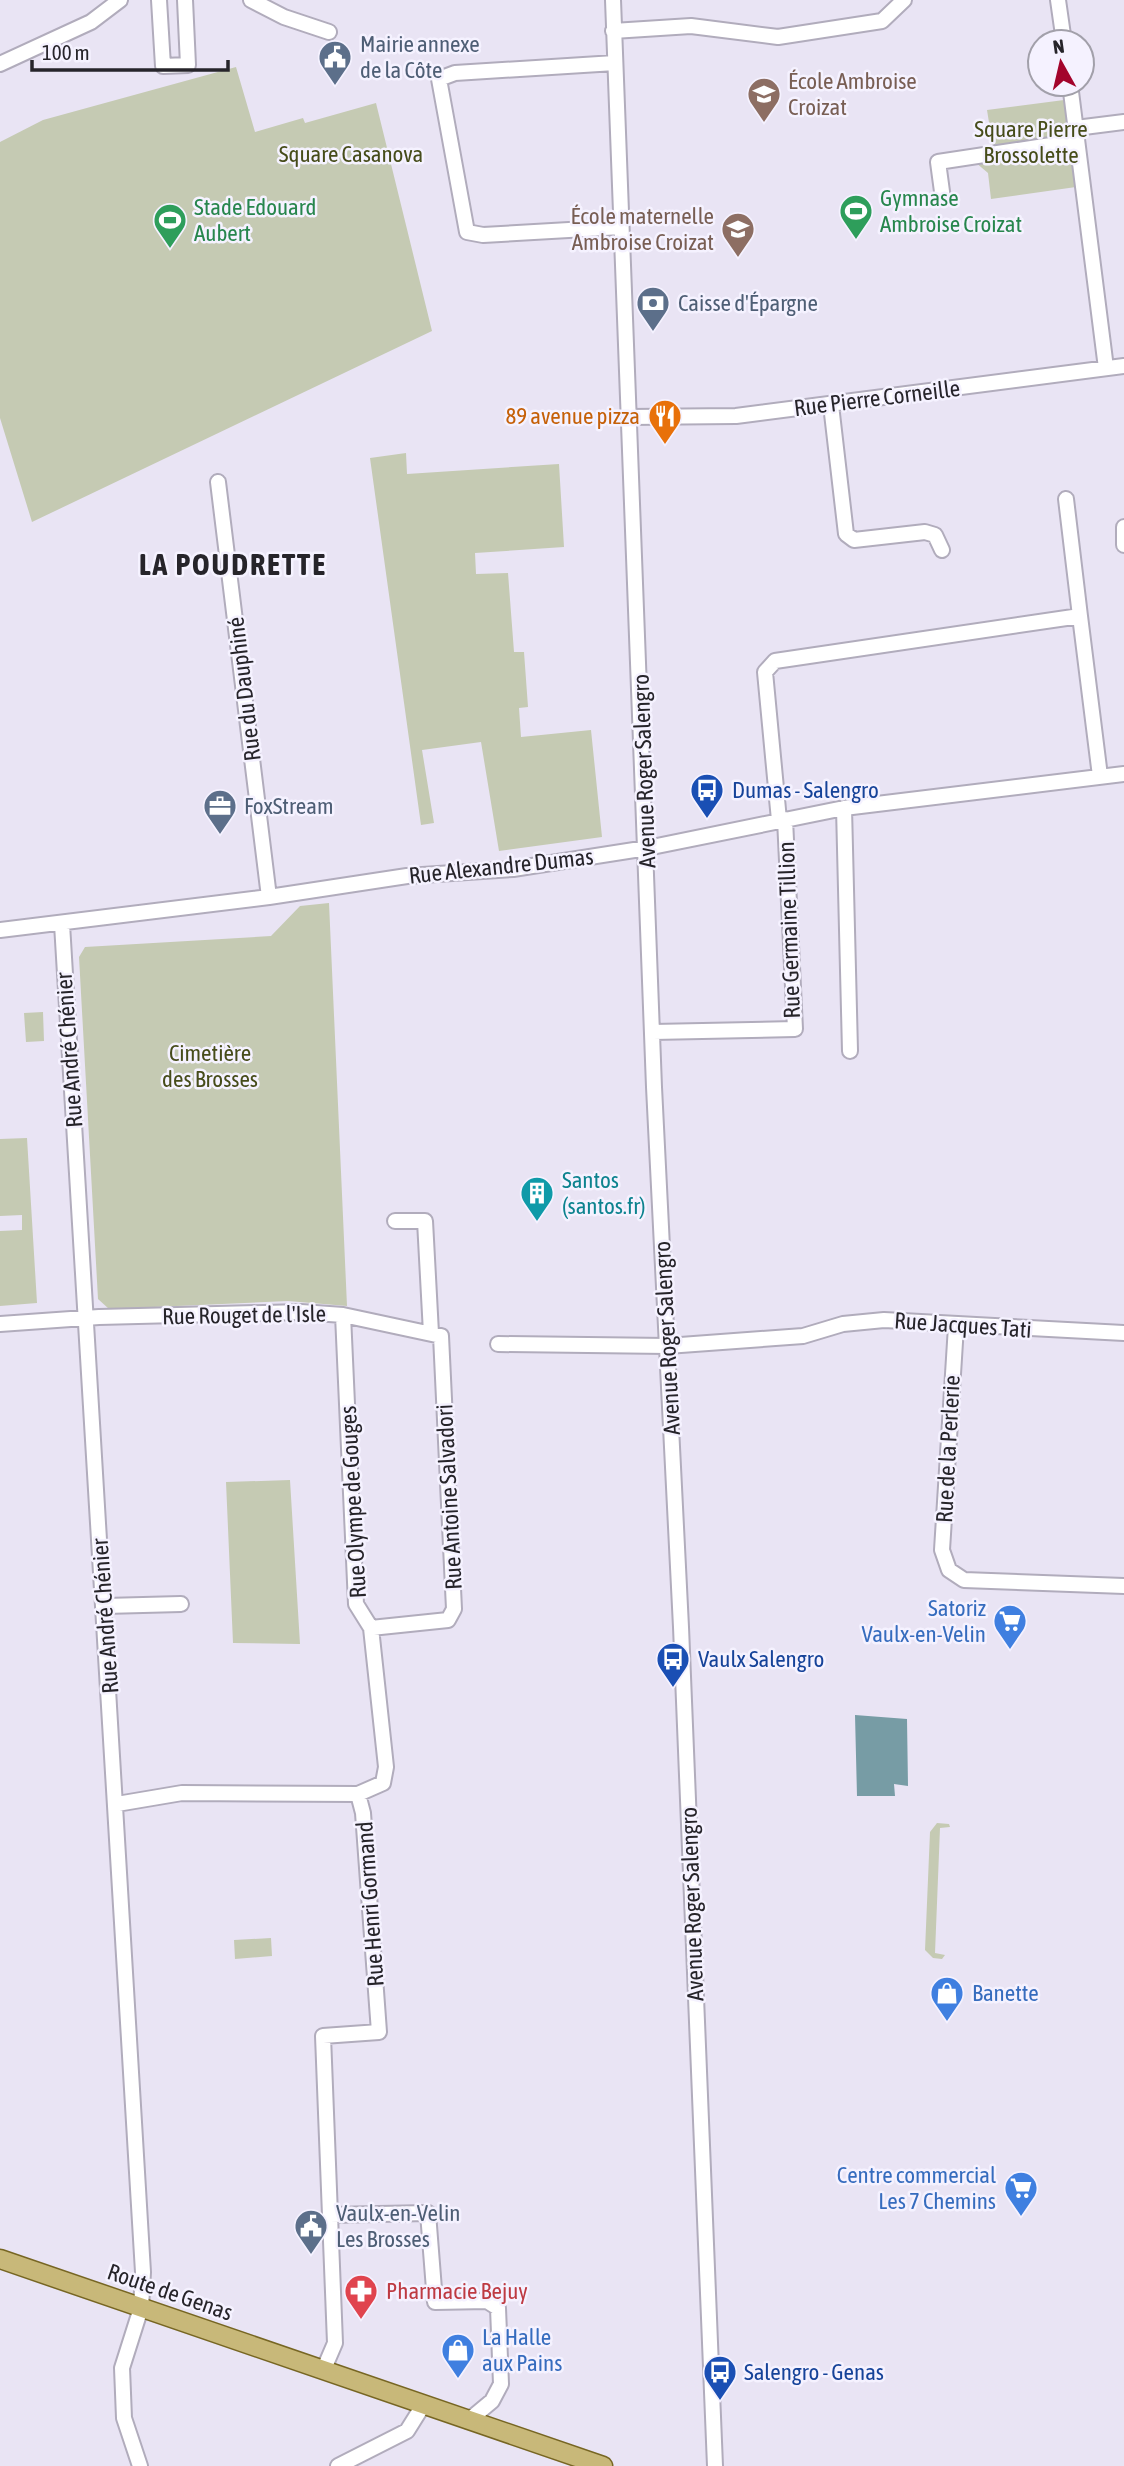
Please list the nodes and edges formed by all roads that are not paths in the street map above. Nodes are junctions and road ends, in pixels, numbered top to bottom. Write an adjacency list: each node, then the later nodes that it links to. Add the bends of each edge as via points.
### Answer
1 (120, 0): 12 (street, via 91,22)
2 (159, 0): 3 (street, via 163,66 188,65)
3 (185, 0)
4 (251, 0): 10 (street, via 284,18)
5 (612, 0): 9 (street, Avenue Roger Salengro)
6 (904, 0): 9 (street, via 882,21 778,37 691,26)
7 (1058, 0): 8 (street)
8 (1062, 28)
9 (613, 31): 11 (street, Avenue Roger Salengro)
10 (329, 32)
11 (615, 63): 17 (street, Avenue Roger Salengro); 17 (street, via 455,73 439,79 467,233)
12 (0, 64)
13 (1072, 98): 15 (street)
14 (1124, 122): 15 (street)
15 (1077, 134): 16 (street, via 938,162); 19 (street)
16 (943, 199)
17 (621, 228): 21 (street, Avenue Roger Salengro)
18 (1124, 366): 19 (street, Rue Pierre Corneille)
19 (1106, 368): 20 (street, Rue Pierre Corneille)
20 (831, 405): 21 (street, Rue Pierre Corneille, via 736,416); 26 (street, via 846,534 854,540 925,532 935,535)
21 (629, 417): 32 (street, Avenue Roger Salengro)
22 (218, 482): 33 (street, Rue du Dauphiné)
23 (1066, 499): 27 (street)
24 (1124, 527): 25 (street)
25 (1124, 545)
26 (942, 550)
27 (1080, 616): 29 (street); 31 (street, via 775,661 765,672)
28 (1124, 774): 29 (street, Rue Alexandre Dumas)
29 (1100, 776): 30 (street, Rue Alexandre Dumas)
30 (844, 808): 31 (street, Rue Alexandre Dumas); 37 (street)
31 (782, 820): 32 (street, Rue Alexandre Dumas); 36 (street, Rue Germaine Tillion, via 795,1029)
32 (647, 848): 33 (street, Rue Alexandre Dumas, via 513,869 407,876); 36 (street, Avenue Roger Salengro)
33 (269, 897): 34 (street, Rue Alexandre Dumas)
34 (62, 924): 35 (street, Rue Alexandre Dumas); 40 (street, Rue André Chénier)
35 (0, 930)
36 (653, 1032): 46 (street, Avenue Roger Salengro)
37 (849, 1051)
38 (395, 1221): 44 (street, via 425,1221)
39 (343, 1315): 40 (street, Rue Rouget de l'Isle); 44 (street, Rue Rouget de l'Isle); 50 (street, Rue Olympe de Gouges, via 356,1604)
40 (86, 1318): 41 (street, Rue Rouget de l'Isle); 49 (street, Rue André Chénier)
41 (0, 1324)
42 (956, 1326): 43 (street, Rue Jacques Tati); 46 (street, Rue Jacques Tati, via 884,1320 844,1324 803,1336); 47 (street, Rue de la Perlerie, via 942,1550 949,1570 964,1580)
43 (1124, 1334)
44 (436, 1335): 50 (street, Rue Antoine Salvadori, via 454,1609 448,1620)
45 (498, 1344): 46 (street)
46 (667, 1346): 62 (street, Avenue Roger Salengro)
47 (1124, 1586)
48 (181, 1604): 49 (street)
49 (105, 1606): 52 (street, Rue André Chénier)
50 (371, 1628): 51 (street, Rue Olympe de Gouges, via 386,1767 383,1783)
51 (358, 1794): 52 (street, Rue Henri Gormand, via 182,1793); 53 (street, Rue Henri Gormand, via 379,2032 323,2036)
52 (117, 1804): 55 (street, Rue André Chénier, via 143,2272)
53 (330, 2215): 56 (street, via 335,2343); 58 (street, via 428,2213 435,2302 487,2301 498,2308 501,2384 492,2401)
54 (0, 2259): 55 (main road, Route de Genas)
55 (141, 2308): 56 (main road, Route de Genas); 59 (street, Rue André Chénier, via 122,2368 124,2418)
56 (323, 2371): 57 (main road, Route de Genas)
57 (422, 2407): 58 (main road, Route de Genas); 60 (street, via 407,2431)
58 (468, 2421): 61 (main road, Route de Genas)
59 (140, 2466)
60 (338, 2466)
61 (603, 2466)
62 (715, 2466)

